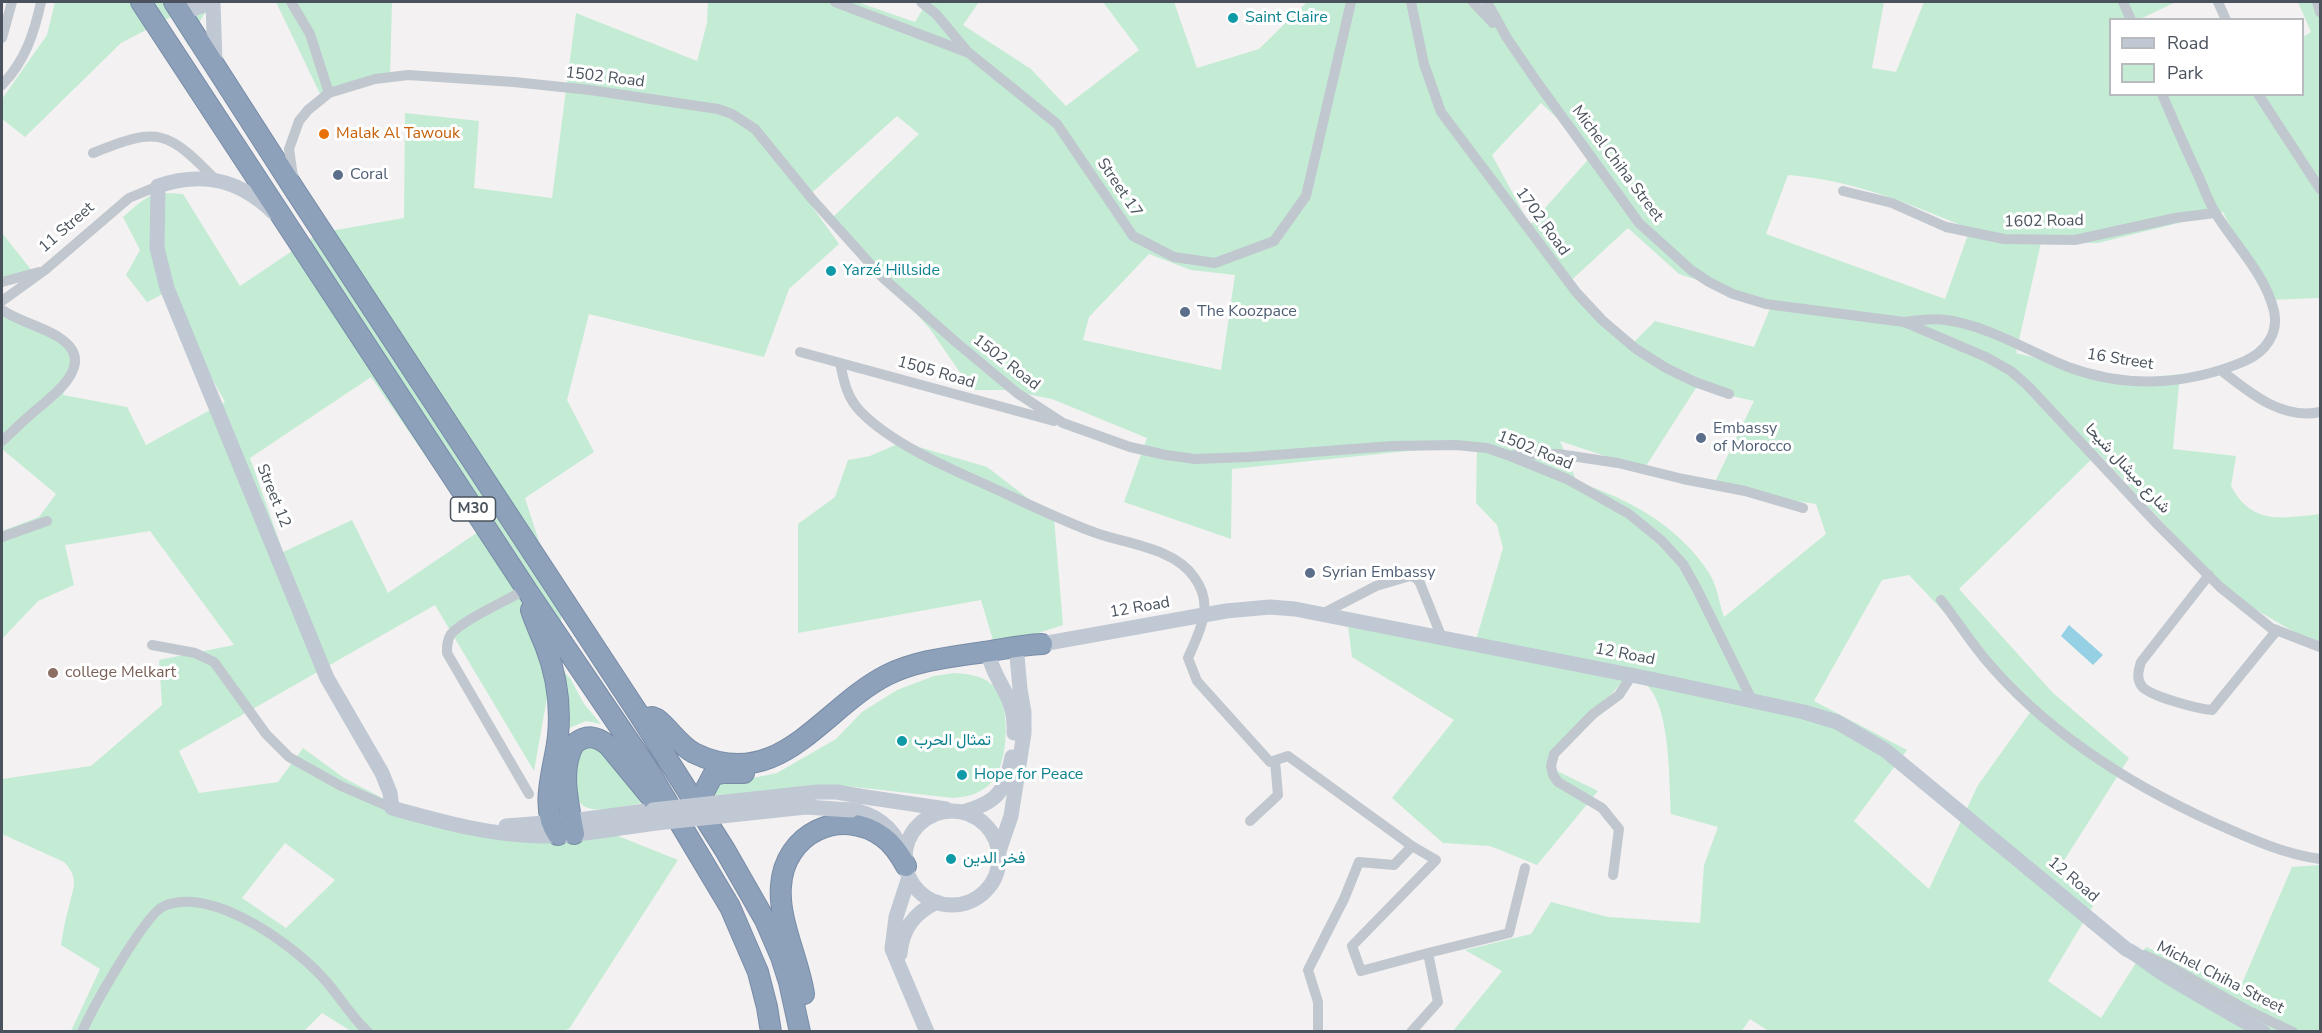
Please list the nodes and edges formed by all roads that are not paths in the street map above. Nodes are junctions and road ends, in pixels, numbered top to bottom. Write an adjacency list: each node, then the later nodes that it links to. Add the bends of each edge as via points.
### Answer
1 (12, 2): 19 (street)
2 (41, 2): 23 (street, via 30,44)
3 (141, 2): 34 (highway, M30)
4 (213, 2): 15 (street); 22 (street)
5 (291, 2): 24 (street, via 310,34)
6 (835, 2): 21 (street, Street 17)
7 (921, 2): 21 (street)
8 (1351, 2): 21 (street, Street 17, via 1306,196 1274,242 1215,263 1174,257 1133,236 1057,123)
9 (1411, 2): 43 (street, 1702 Road, via 1424,64 1442,112 1576,292 1636,349 1666,368)
10 (1473, 2): 20 (street)
11 (1487, 2): 20 (street, Michel Chiha Street)
12 (2123, 2): 17 (street)
13 (2218, 2): 18 (street)
14 (2317, 2): 16 (street)
15 (178, 7): 22 (highway, M30)
16 (2320, 12)
17 (2130, 18)
18 (2225, 18)
19 (2, 38)
20 (1507, 38): 39 (street, Michel Chiha Street, via 1640,223 1700,276 1733,294 1766,303)
21 (969, 53)
22 (215, 63): 32 (highway, M30)
23 (2, 85)
24 (329, 93): 32 (street, 1502 Road, via 308,110 292,136 289,161); 45 (street, 1502 Road, via 375,79 425,76 590,90 704,106 732,114 755,129 882,277 1017,393)
25 (2163, 96): 33 (street, 16 Street)
26 (2259, 96): 30 (street)
27 (93, 153): 28 (street, via 135,137 164,137)
28 (217, 181): 29 (street, via 189,178); 34 (street, via 253,195)
29 (158, 186): 35 (street, 11 Street, via 129,198); 68 (street, Street 12, via 157,248 167,288 327,678 382,773)
30 (2320, 189)
31 (1843, 191): 33 (street, 1602 Road, via 1892,203 1946,227 2004,239 2075,240)
32 (296, 192): 65 (highway, M30)
33 (2215, 213): 42 (street, 16 Street, via 2269,296 2275,329 2257,356)
34 (286, 225): 52 (highway, M30)
35 (45, 270): 36 (street); 37 (street, 11 Street)
36 (2, 282)
37 (2, 301)
38 (2, 310): 46 (street, via 62,339 75,358 72,373 63,386)
39 (1904, 322): 42 (street, 16 Street, via 1946,320 2070,367 2112,378 2178,381); 51 (street, شارع ميشال شيحا, via 1986,357 2019,378)
40 (800, 352): 41 (street, 1505 Road)
41 (840, 363): 45 (street, 1505 Road); 54 (street, via 846,392 861,412 904,444 1060,519 1183,564 1196,578)
42 (2222, 371): 44 (street, via 2274,407 2300,414)
43 (1729, 394)
44 (2320, 412)
45 (1064, 423): 47 (street, 1502 Road, via 1130,447 1195,459 1456,445 1487,448)
46 (2, 441)
47 (1510, 456): 48 (street, via 1558,454 1618,463); 64 (street, 1502 Road, via 1567,479 1629,514 1662,541 1683,564 1697,588)
48 (1803, 508)
49 (47, 521): 50 (street)
50 (2, 537)
51 (2209, 575): 56 (street, شارع ميشال شيحا, via 2242,606); 56 (street, via 2141,662 2139,679 2145,689 2198,709 2212,710)
52 (528, 592): 67 (street, via 455,631 447,653); 73 (highway, via 556,685 558,736 549,799); 77 (highway, M30, via 644,764)
53 (1941, 600): 76 (street, via 1985,659 2030,706 2076,745 2189,811 2296,856)
54 (1206, 614): 55 (street, 12 Road, via 1270,607); 58 (street, 12 Road); 66 (street, via 1188,658 1197,681 1270,762)
55 (1322, 614): 57 (street, 12 Road); 57 (street, via 1376,586 1410,576 1420,583)
56 (2277, 630): 60 (street, شارع ميشال شيحا)
57 (1442, 638): 63 (street, 12 Road)
58 (1042, 644): 61 (highway)
59 (152, 645): 68 (street, via 195,652 214,662 266,734 289,757)
60 (2320, 647)
61 (1017, 650): 62 (highway); 75 (street, via 1024,733 1011,816)
62 (989, 657): 65 (highway, via 947,657 886,675 857,694 801,742 754,763 700,755 687,749 657,719); 69 (street, via 1012,705 1015,725 1011,760 997,797 983,806); 70 (highway, via 891,684 778,766 713,776 703,794)
63 (1632, 675): 64 (street, 12 Road); 80 (street, via 1618,695 1554,754 1551,766 1558,782 1602,808 1619,829)
64 (1752, 700): 83 (street, 12 Road, via 1837,723 1885,750)
65 (642, 719): 70 (highway, M30)
66 (1275, 761): 72 (street, via 1278,795); 74 (street, via 1288,756)
67 (529, 794)
68 (392, 808): 73 (street, via 479,828)
69 (958, 811): 71 (street, bridge, via 817,792); 75 (street, via 987,826); 78 (street, via 925,819 914,830 907,844)
70 (702, 814): 85 (highway, M30, via 765,920 784,965)
71 (654, 816): 73 (street); 78 (street, bridge, via 806,807 851,810 869,814 885,824 896,836)
72 (1250, 821)
73 (563, 828): 77 (highway, via 570,754 574,744 592,736 616,752)
74 (1412, 846): 82 (street, via 1436,860 1352,946 1361,971); 90 (street, via 1394,865 1359,862 1308,970 1318,1002)
75 (999, 851): 81 (street, via 994,880 984,892 957,904)
76 (2320, 859)
77 (704, 862): 88 (highway, M30, via 746,941 763,988)
78 (907, 867): 81 (street, via 926,896); 84 (street, via 893,932 892,949); 85 (highway, via 883,837 857,826 824,826 796,847 785,866 781,900 805,996)
79 (1525, 868): 82 (street, via 1509,933)
80 (1613, 875)
81 (937, 902): 84 (street, via 909,924 901,942)
82 (1428, 953): 91 (street, via 1438,1002)
83 (2134, 955): 92 (street, 12 Road, via 2154,977); 93 (street, 12 Road); 94 (street, Michel Chiha Street, via 2149,956)
84 (899, 969): 89 (street)
85 (799, 1026)
86 (82, 1032): 87 (street, via 93,1006 146,921 163,906 183,902 212,906 248,920 293,949 324,978)
87 (368, 1032)
88 (771, 1032)
89 (927, 1032)
90 (1318, 1032)
91 (1411, 1032)
92 (2247, 1032)
93 (2263, 1032)
94 (2293, 1032)

